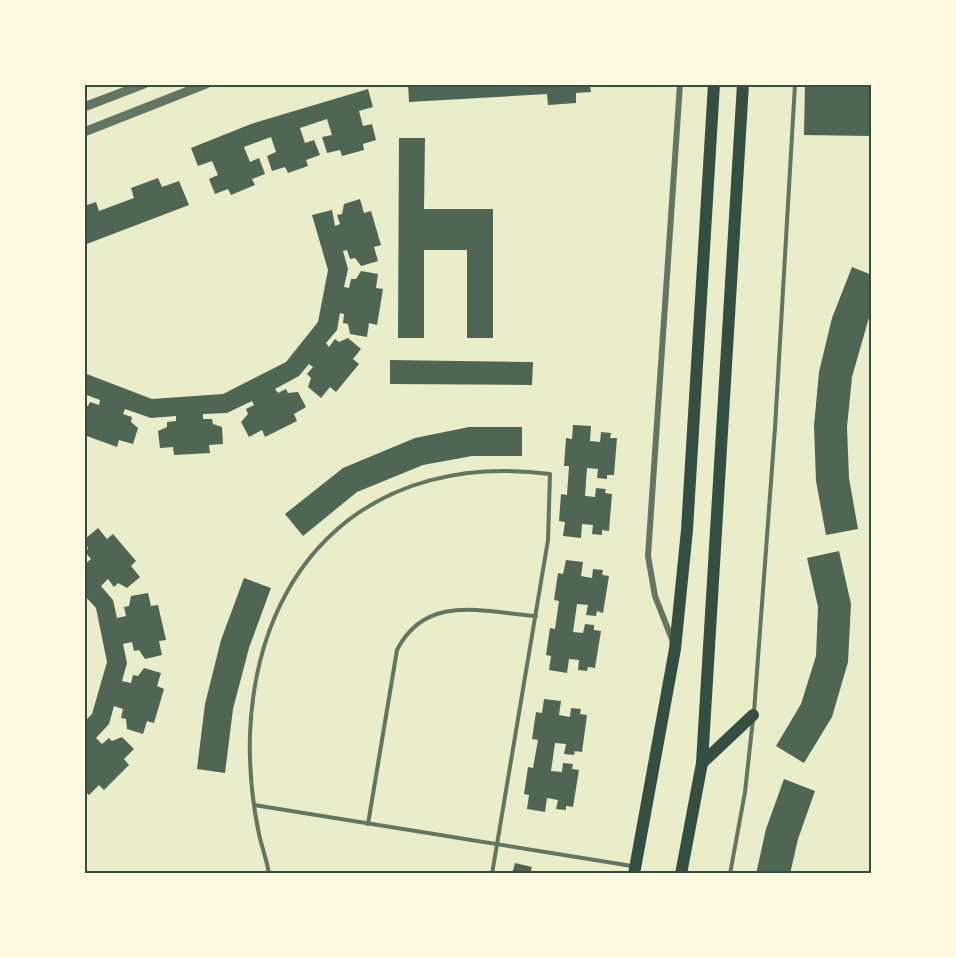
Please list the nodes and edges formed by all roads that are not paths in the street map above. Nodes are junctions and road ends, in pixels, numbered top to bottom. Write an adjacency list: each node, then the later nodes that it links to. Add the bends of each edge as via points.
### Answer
1 (144, 84): 7 (street)
2 (206, 84): 8 (street)
3 (680, 84): 10 (street, via 648,556 655,596)
4 (714, 84): 10 (highway, via 687,530)
5 (743, 84): 12 (highway)
6 (795, 84): 11 (lane)
7 (84, 107)
8 (84, 132)
9 (536, 616): 13 (lane, via 548,540 550,474 481,470 447,475 414,484 352,516 325,538 303,565 272,628 259,671 250,733); 14 (lane, via 451,610 434,613 405,634 397,650); 15 (lane)
10 (675, 648): 16 (highway)
11 (753, 715): 12 (highway); 20 (lane, via 745,792)
12 (702, 763): 19 (highway)
13 (254, 805): 14 (lane); 17 (lane)
14 (368, 824): 15 (lane)
15 (497, 845): 16 (lane); 18 (lane)
16 (635, 870)
17 (269, 874)
18 (492, 874)
19 (681, 874)
20 (730, 874)

